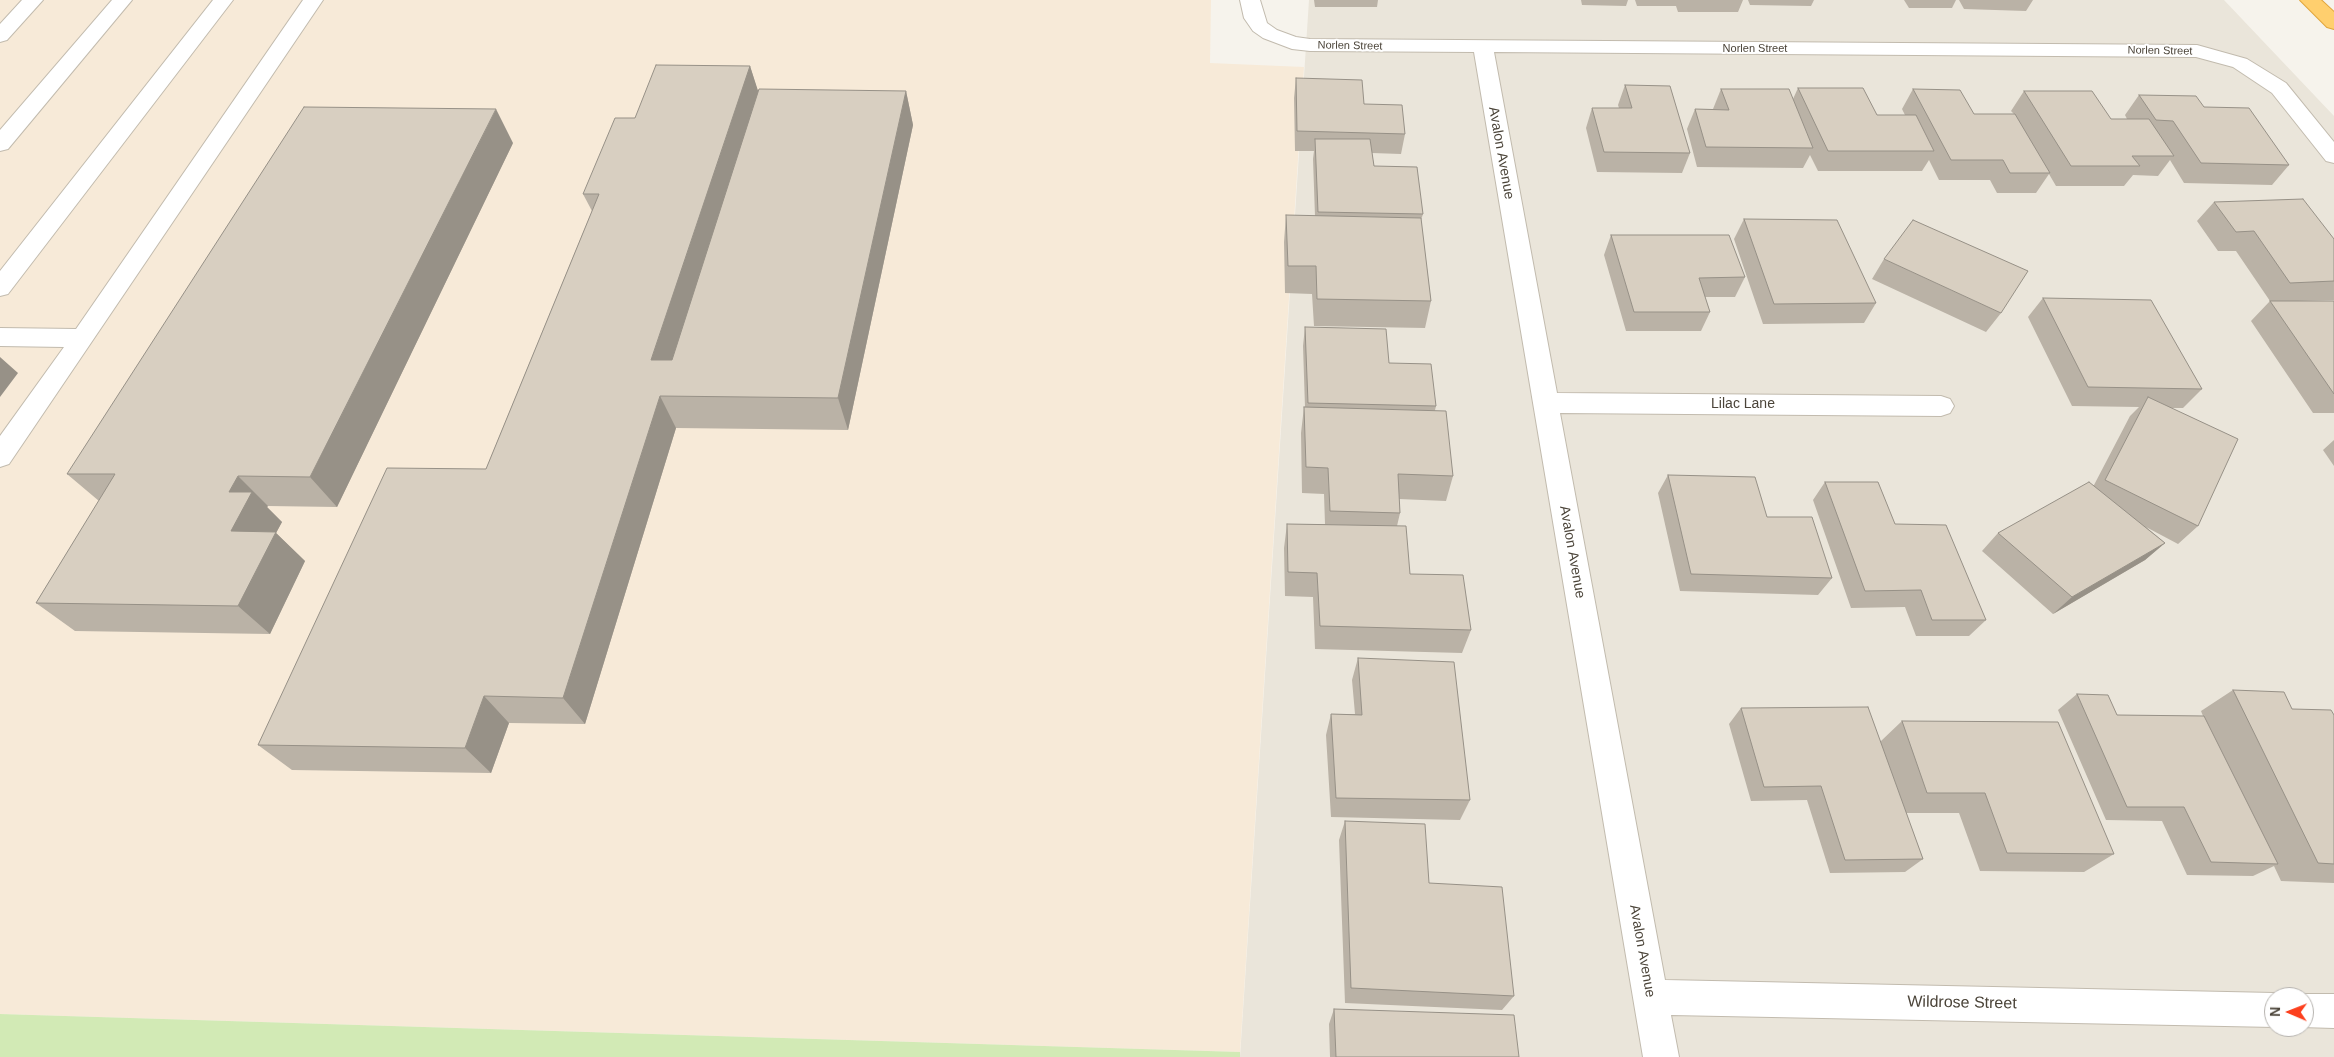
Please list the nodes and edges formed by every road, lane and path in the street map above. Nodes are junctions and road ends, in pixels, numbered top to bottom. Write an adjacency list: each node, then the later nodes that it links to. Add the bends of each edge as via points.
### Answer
1 (32, 0): 8 (street)
2 (122, 0): 10 (street)
3 (223, 0): 12 (street)
4 (313, 0): 14 (street)
5 (1250, 0): 9 (street, Norlen Street, via 1254,18 1260,27 1292,43)
6 (2310, 0): 7 (highway)
7 (2334, 24)
8 (0, 36)
9 (1483, 47): 11 (street, Norlen Street, via 2197,51 2240,63 2279,88); 15 (street, Avalon Avenue)
10 (0, 144)
11 (2334, 156)
12 (0, 288)
13 (0, 337): 14 (street)
14 (83, 338): 17 (street)
15 (1546, 403): 16 (street, Lilac Lane); 18 (street, Avalon Avenue)
16 (1941, 406)
17 (0, 457)
18 (1650, 997): 19 (street, Wildrose Street); 22 (street, Avalon Avenue)
19 (2264, 1010)
20 (2314, 1011): 21 (street)
21 (2334, 1012)
22 (1661, 1057)

